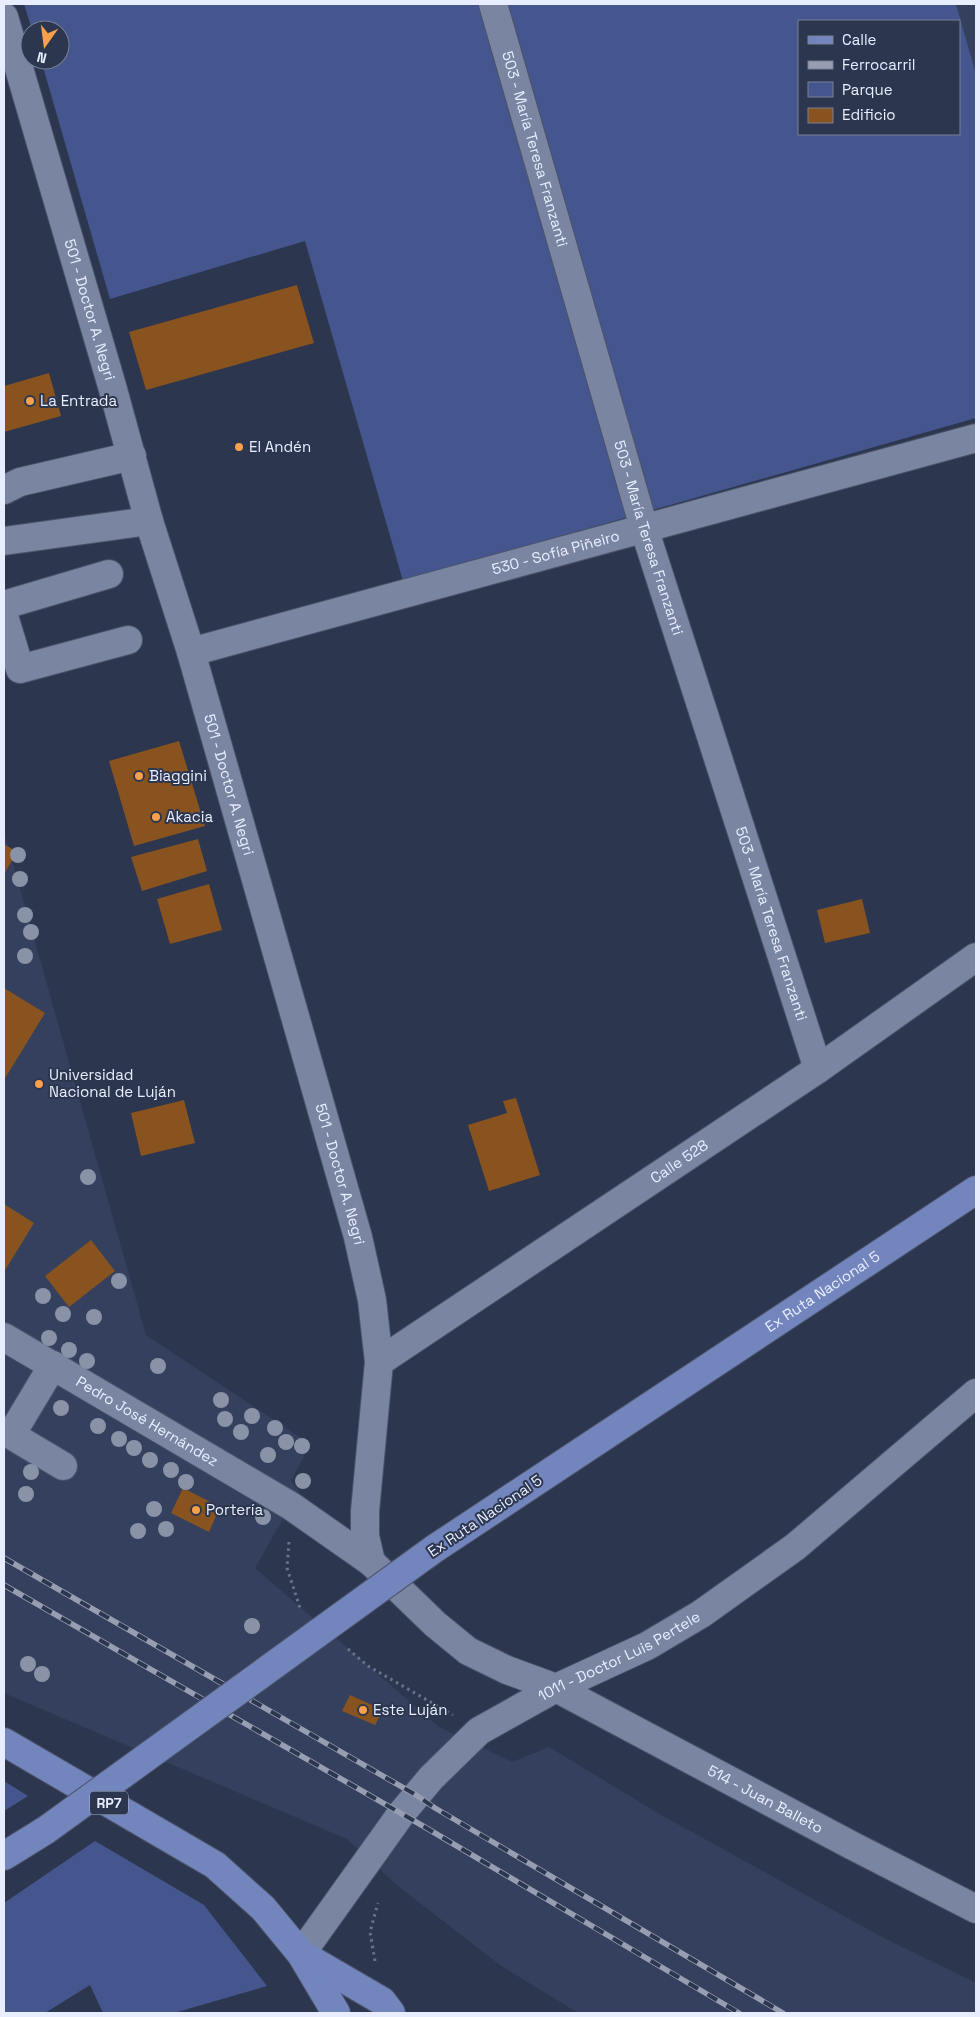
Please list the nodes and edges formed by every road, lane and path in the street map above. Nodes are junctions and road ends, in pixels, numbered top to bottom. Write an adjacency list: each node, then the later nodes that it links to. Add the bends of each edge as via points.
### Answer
1 (493, 4): 7 (street, 503 - María Teresa Franzanti)
2 (4, 17): 4 (street, 501 - Doctor A. Negri)
3 (976, 438): 7 (street, 530 - Sofía Piñeiro)
4 (132, 456): 5 (street, via 20,482); 6 (street, 501 - Doctor A. Negri)
5 (4, 490)
6 (149, 521): 8 (street); 13 (street, 501 - Doctor A. Negri)
7 (644, 528): 13 (street, 530 - Sofía Piñeiro); 15 (street, 503 - María Teresa Franzanti)
8 (4, 541)
9 (109, 574): 10 (street)
10 (4, 605)
11 (4, 616): 12 (street, via 20,669)
12 (128, 640)
13 (191, 652): 18 (street, 501 - Doctor A. Negri, via 358,1237 372,1300)
14 (976, 957): 15 (street, Calle 528)
15 (818, 1068): 18 (street, Calle 528)
16 (976, 1190): 29 (main road, Ex Ruta Nacional 5, bridge, via 434,1549 46,1830)
17 (4, 1336): 19 (street, Pedro José Hernández)
18 (379, 1362): 23 (street, 501 - Doctor A. Negri, via 365,1511 365,1536)
19 (53, 1365): 21 (street, via 11,1434); 22 (street, Pedro José Hernández)
20 (976, 1393): 26 (street, 1011 - Doctor Luis Pertele, via 795,1548 701,1614 647,1646)
21 (63, 1466)
22 (291, 1506): 23 (street, Pedro José Hernández); 24 (path, via 287,1568)
23 (371, 1562): 26 (street, 514 - Juan Balleto, via 468,1651)
24 (300, 1611)
25 (346, 1648): 27 (path, via 368,1666)
26 (556, 1688): 27 (street, 1011 - Doctor Luis Pertele); 31 (street, 514 - Juan Balleto)
27 (479, 1731): 32 (street, 1011 - Doctor Luis Pertele, via 431,1778 401,1814)
28 (4, 1742): 32 (main road, RP7, via 215,1864 263,1908)
29 (4, 1856)
30 (378, 1900): 33 (path, via 370,1932)
31 (976, 1909)
32 (301, 1954): 33 (main road); 34 (main road, RP7); 35 (main road, RP7)
33 (386, 2007)
34 (313, 2013)
35 (336, 2013)

